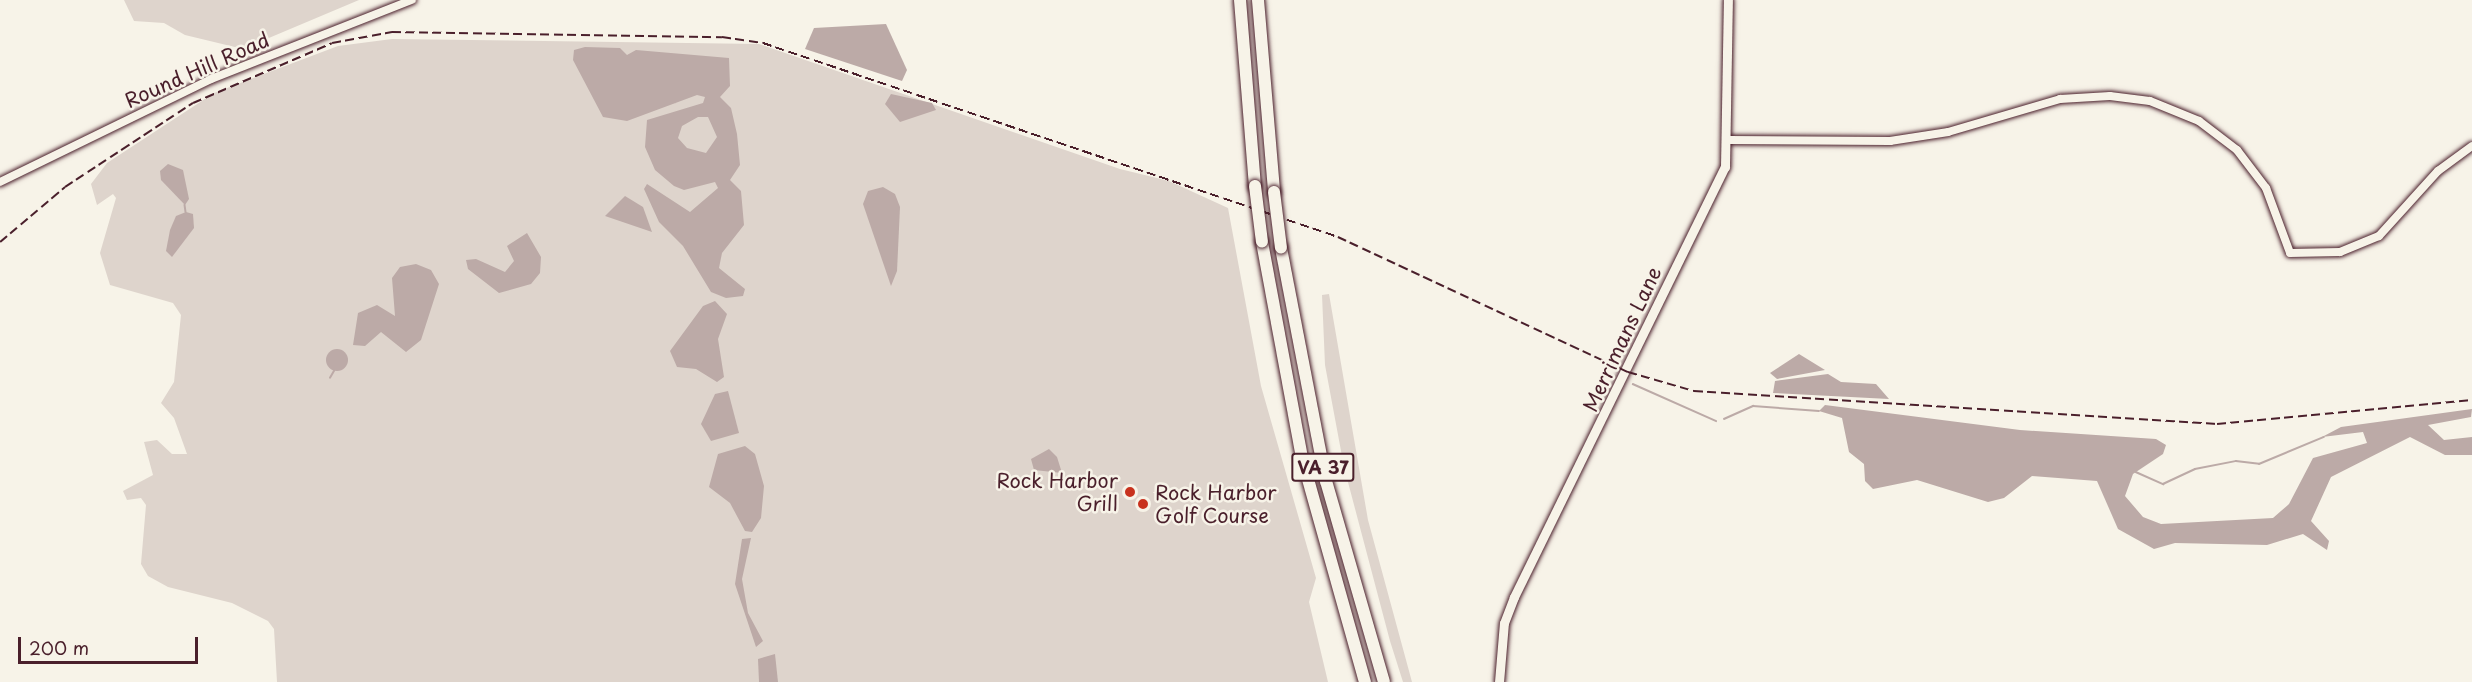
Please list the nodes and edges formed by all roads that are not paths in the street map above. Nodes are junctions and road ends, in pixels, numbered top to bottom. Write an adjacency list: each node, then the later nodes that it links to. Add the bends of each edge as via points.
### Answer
1 (412, 0): 7 (street, Round Hill Road, via 212,79)
2 (1239, 0): 8 (highway, VA 37, bridge, via 1262,242 1307,479)
3 (1258, 0): 9 (highway, VA 37, bridge, via 1281,248 1323,470)
4 (1728, 0): 5 (main road, Merrimans Lane)
5 (1729, 141): 6 (street, via 1912,139 2060,99 2104,95 2150,101 2199,121 2237,150 2267,189 2290,254 2340,252 2367,243 2399,219 2438,171); 10 (main road, Merrimans Lane, via 1721,177 1514,597 1504,623)
6 (2472, 146)
7 (0, 182)
8 (1365, 682)
9 (1384, 682)
10 (1499, 682)

